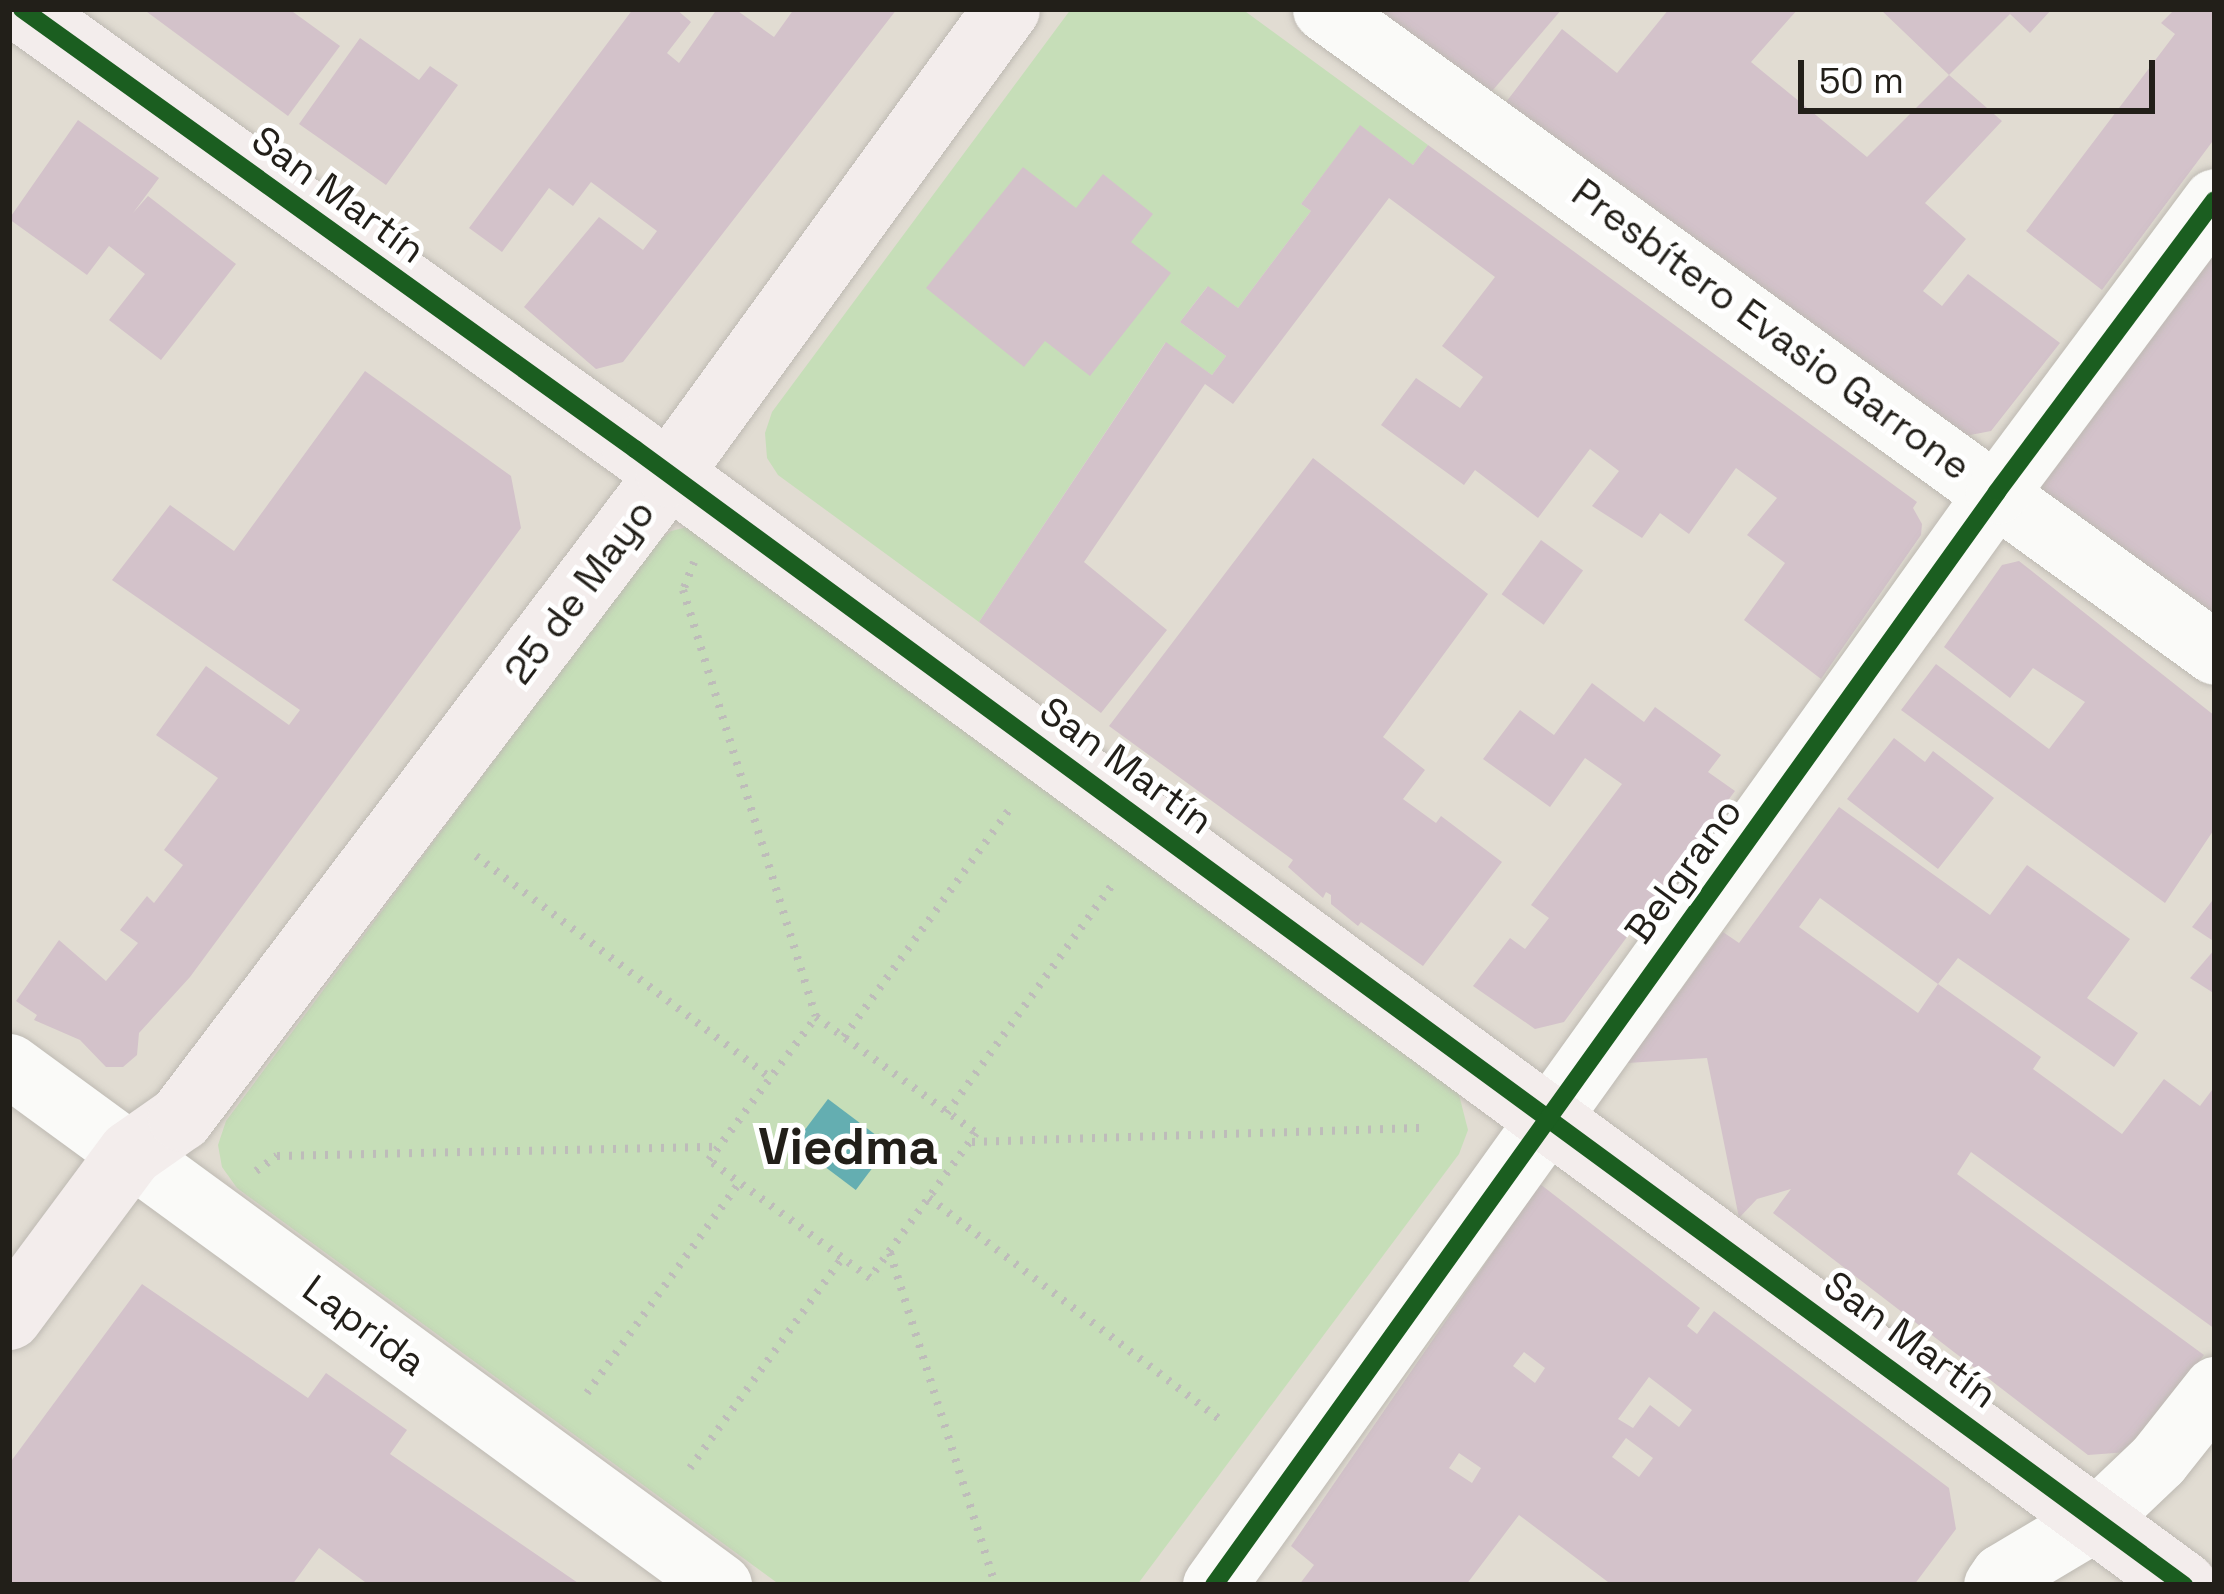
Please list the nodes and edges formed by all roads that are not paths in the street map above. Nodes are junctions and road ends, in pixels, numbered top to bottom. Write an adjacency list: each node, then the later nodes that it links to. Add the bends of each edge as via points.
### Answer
1 (22, 9): 6 (main road, San Martín)
2 (958, 9): 6 (main road, 25 de Mayo)
3 (1007, 9): 6 (main road, 25 de Mayo)
4 (1324, 9): 7 (street, Presbítero Evasio Garrone)
5 (2215, 200): 7 (street, Belgrano)
6 (652, 461): 10 (main road, San Martín); 11 (main road, 25 de Mayo, via 149,1097)
7 (1997, 493): 8 (street, Presbítero Evasio Garrone); 10 (street, Belgrano)
8 (2215, 653)
9 (9, 1065): 11 (street, Laprida)
10 (1549, 1115): 14 (main road, San Martín); 16 (street, Belgrano)
11 (130, 1153): 12 (main road, 25 de Mayo); 15 (street, Laprida)
12 (9, 1317)
13 (2215, 1388): 14 (street, via 2158,1460)
14 (2096, 1519): 17 (street); 18 (main road, San Martín)
15 (720, 1585)
16 (1214, 1585)
17 (1994, 1585)
18 (2184, 1585)

